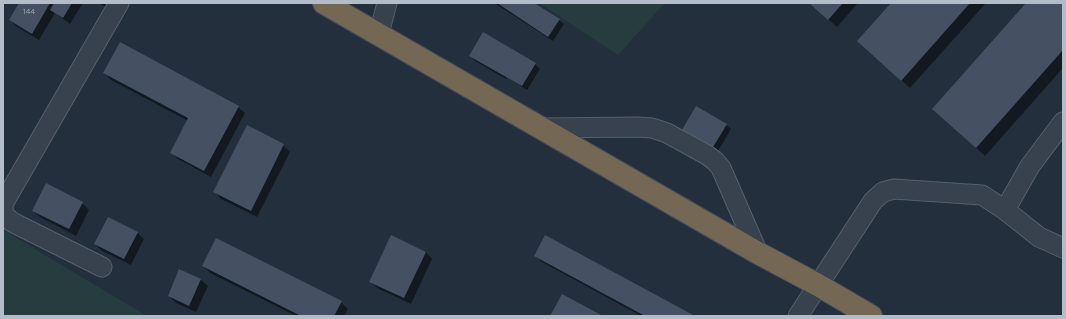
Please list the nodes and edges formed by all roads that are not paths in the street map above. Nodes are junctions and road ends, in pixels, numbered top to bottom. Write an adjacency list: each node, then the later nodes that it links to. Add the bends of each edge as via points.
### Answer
1 (119, 3): 7 (lane)
2 (324, 3): 4 (highway)
3 (387, 3): 4 (lane)
4 (378, 34): 6 (highway)
5 (1063, 122): 8 (lane, via 1030,166)
6 (541, 128): 10 (highway); 10 (lane, via 652,128 667,133 707,155 721,168)
7 (3, 206): 11 (lane, via 4,215 12,222)
8 (1005, 210): 9 (lane, via 1039,237); 12 (lane, via 982,195 894,189 883,192 873,201)
9 (1063, 248)
10 (758, 253): 12 (highway)
11 (102, 267)
12 (818, 285): 13 (lane); 14 (highway)
13 (798, 316)
14 (871, 316)

